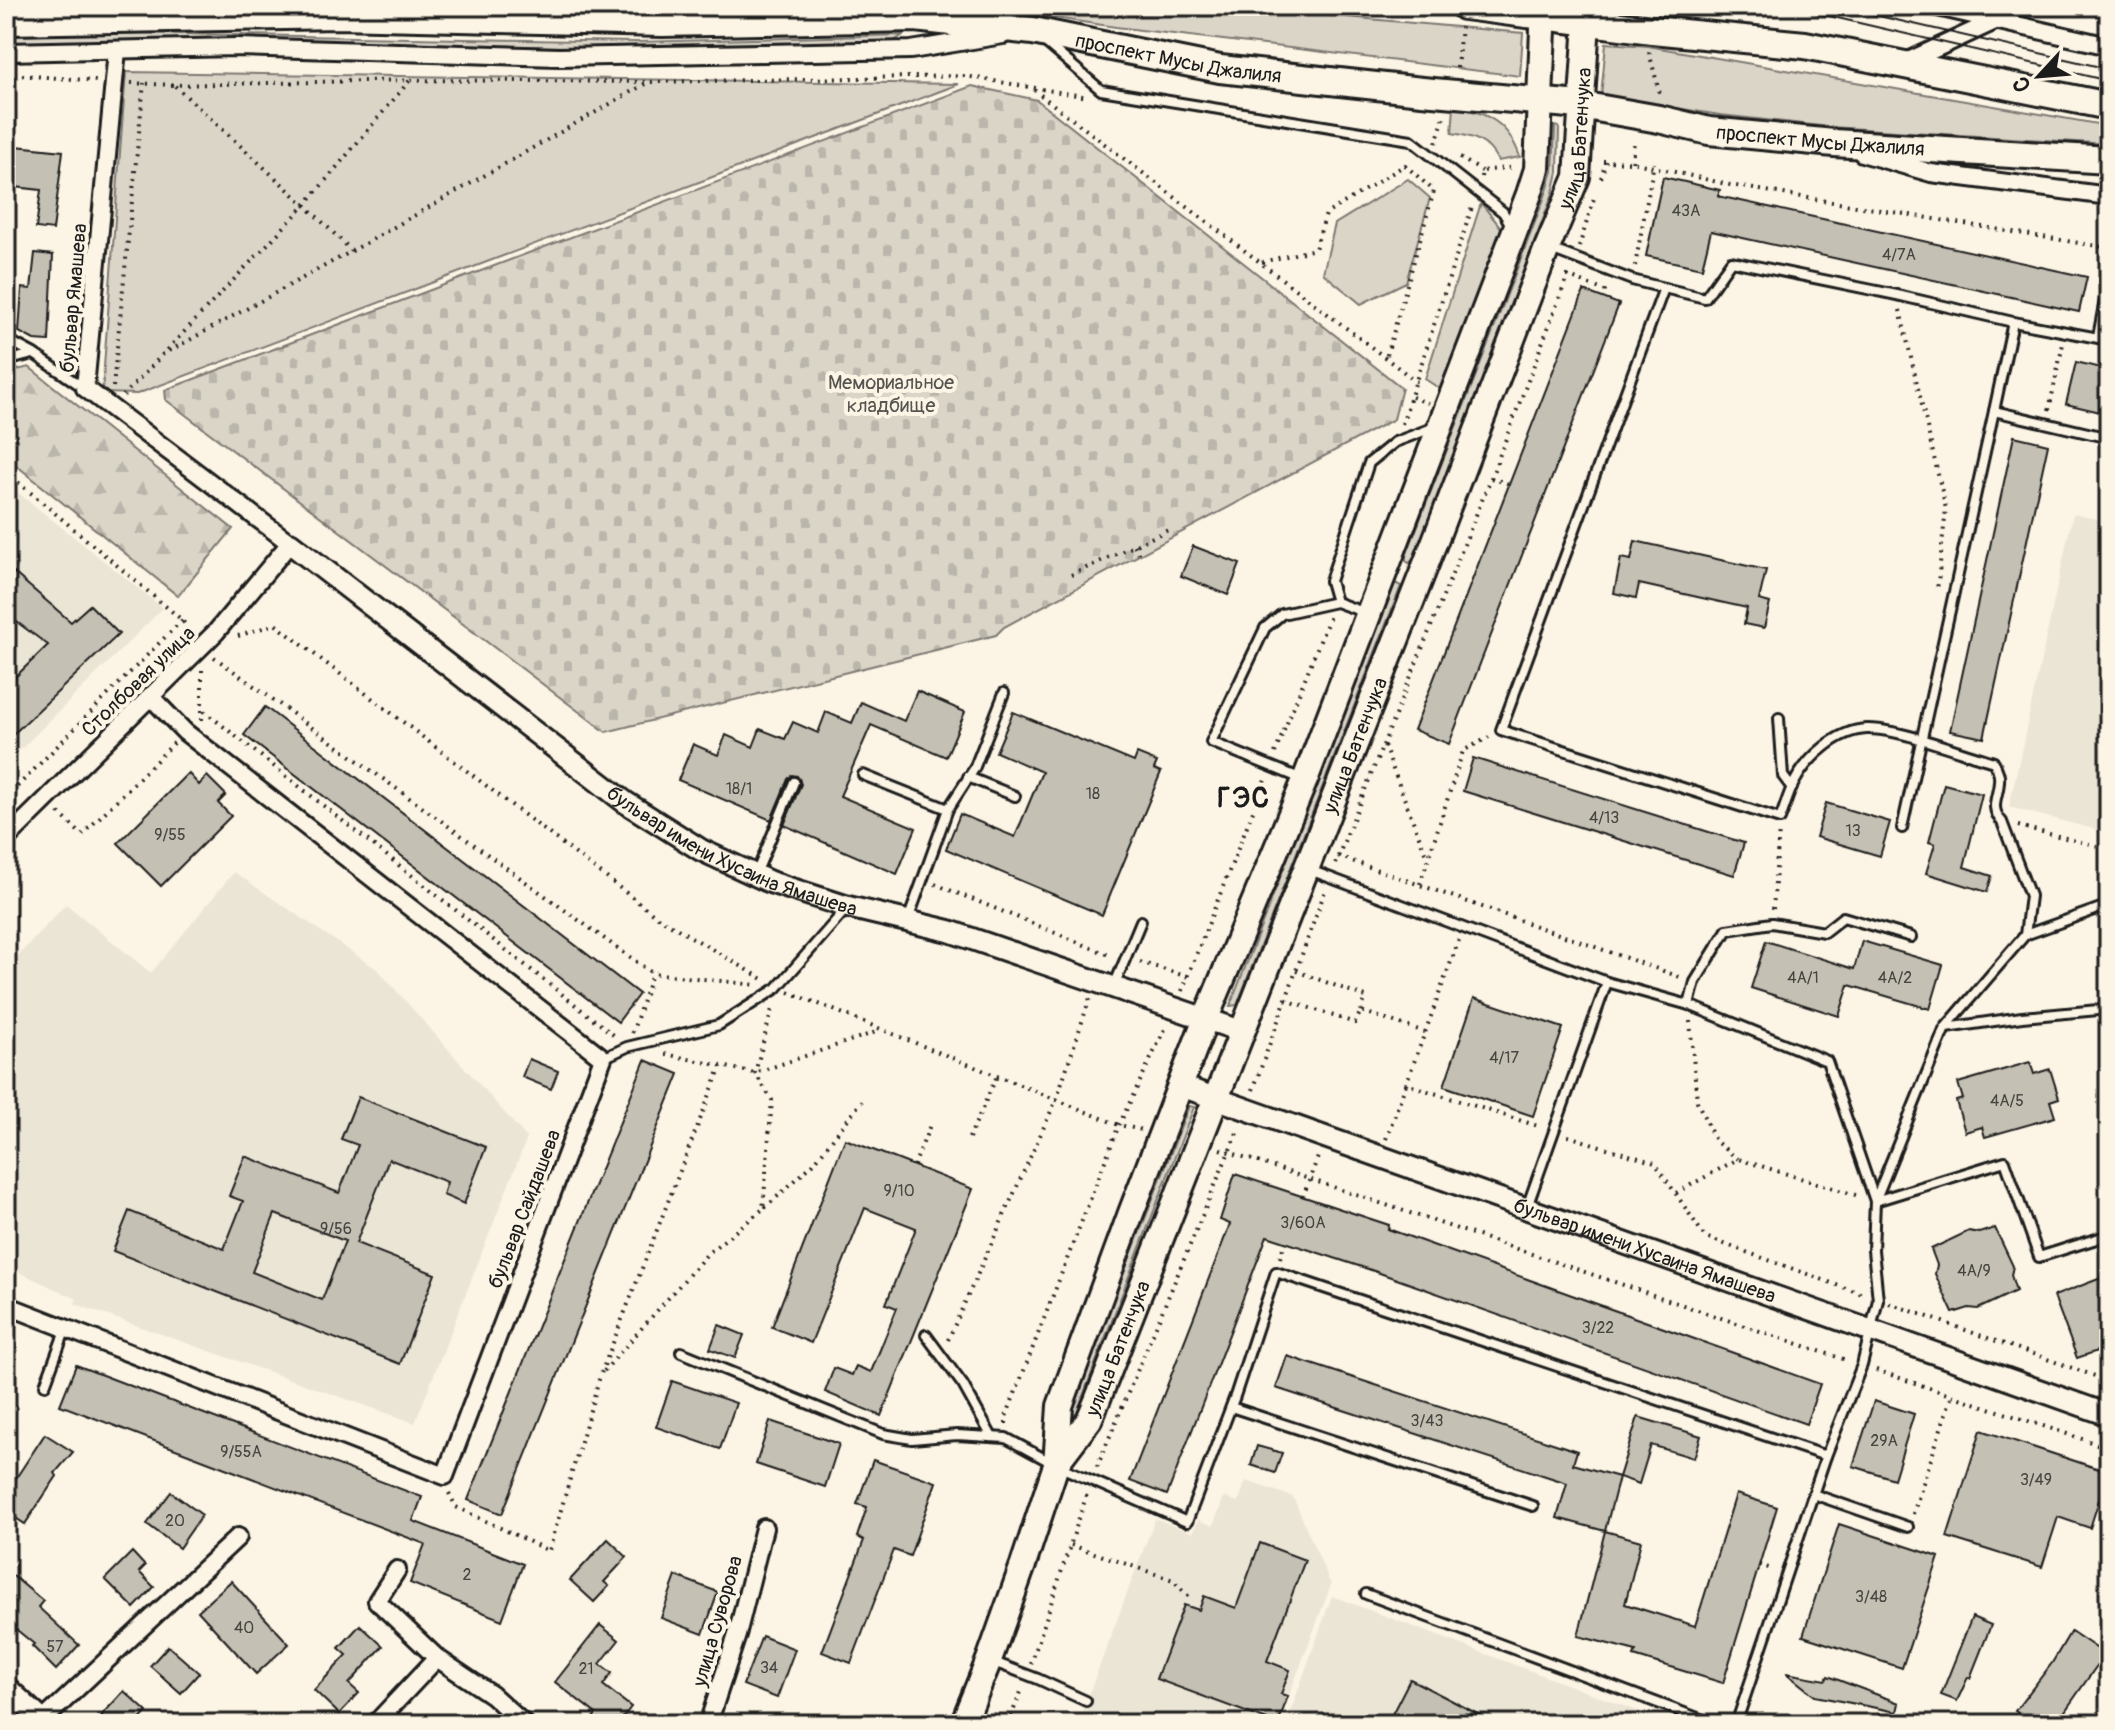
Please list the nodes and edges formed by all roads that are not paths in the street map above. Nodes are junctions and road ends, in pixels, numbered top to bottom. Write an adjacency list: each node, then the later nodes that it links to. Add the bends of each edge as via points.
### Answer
1 (1933, 6): 2 (street)
2 (1954, 8): 7 (street)
3 (1544, 11): 4 (main road); 5 (main road); 13 (main road, улица Батенчука)
4 (1588, 14): 12 (main road); 14 (main road, улица Батенчука)
5 (1463, 16)
6 (6, 21): 8 (main road, проспект Мусы Джалиля, via 339,15 662,23 915,18)
7 (1995, 21): 9 (street); 12 (street)
8 (1033, 31): 10 (street, via 911,50 559,57 237,47); 13 (main road, проспект Мусы Джалиля, via 1220,69); 19 (lane, via 1101,90 1411,140 1503,212)
9 (2109, 46)
10 (117, 50): 11 (street); 29 (street, бульвар Ямашева)
11 (6, 52)
12 (1901, 64): 15 (main road)
13 (1540, 100): 14 (main road, проспект Мусы Джалиля); 19 (main road, улица Батенчука, via 1537,169)
14 (1580, 105): 16 (main road, проспект Мусы Джалиля, via 1709,131); 20 (main road, улица Батенчука, via 1577,177)
15 (2109, 106)
16 (1834, 143): 17 (main road, проспект Мусы Джалиля); 18 (street, via 1931,173)
17 (2109, 160)
18 (2109, 196)
19 (1515, 233): 31 (main road, улица Батенчука)
20 (1547, 248): 22 (lane); 35 (main road, улица Батенчука)
21 (2109, 278): 24 (lane)
22 (1664, 288): 23 (lane, via 1705,298 1731,261); 46 (lane, via 1501,730 1780,819)
23 (2013, 322): 24 (lane); 30 (lane)
24 (2098, 337): 26 (lane)
25 (6, 339): 27 (lane)
26 (2109, 340)
27 (34, 354): 28 (lane); 29 (lane)
28 (6, 361)
29 (85, 388): 33 (street, бульвар Ямашева)
30 (1994, 411): 32 (lane); 41 (lane)
31 (1440, 425): 34 (main road, улица Батенчука); 36 (lane, via 1395,442 1369,463 1330,581)
32 (2109, 438)
33 (290, 543): 39 (street, Столбовая улица, via 201,647); 52 (street, бульвар имени Хусаина Ямашева, via 625,802 701,850)
34 (1393, 550): 35 (main road, via 1407,575 1416,575); 37 (main road, улица Батенчука)
35 (1426, 564): 51 (main road, улица Батенчука)
36 (1336, 602): 37 (lane); 44 (lane, via 1282,614 1265,628 1211,742)
37 (1367, 613): 44 (main road, улица Батенчука)
38 (1004, 693): 43 (lane)
39 (150, 696): 50 (street, Столбовая улица); 66 (street, via 185,732)
40 (1779, 718): 46 (lane, via 1783,776)
41 (1921, 741): 46 (lane, via 1868,729 1850,732 1820,750); 49 (lane); 57 (lane, via 1994,762 1999,775 1995,814 2030,896)
42 (863, 775): 48 (lane)
43 (968, 777): 47 (lane); 48 (lane)
44 (1305, 780): 63 (main road, улица Батенчука)
45 (794, 782): 52 (lane)
46 (1792, 788)
47 (1015, 796)
48 (948, 809): 55 (lane)
49 (1902, 828)
50 (6, 839)
51 (1307, 869): 59 (lane); 65 (main road, улица Батенчука)
52 (756, 875): 54 (street, бульвар имени Хусаина Ямашева)
53 (2109, 905): 57 (lane)
54 (848, 907): 55 (street, бульвар имени Хусаина Ямашева); 66 (lane, via 777,988 719,1025 627,1047)
55 (907, 921): 60 (street, бульвар имени Хусаина Ямашева)
56 (1141, 921): 60 (lane, via 1126,957)
57 (2025, 935): 64 (lane)
58 (1911, 937): 61 (lane, via 1843,917 1824,932 1772,923 1727,930 1695,982)
59 (1607, 982): 61 (lane); 70 (lane)
60 (1104, 985): 63 (street, бульвар имени Хусаина Ямашева)
61 (1689, 1005): 69 (lane, via 1827,1061)
62 (2109, 1009): 64 (lane)
63 (1206, 1018): 65 (street, бульвар имени Хусаина Ямашева); 67 (main road, улица Батенчука)
64 (1945, 1028): 69 (lane)
65 (1241, 1031): 68 (main road, улица Батенчука)
66 (603, 1058): 73 (street, бульвар Сайдашева, via 445,1476)
67 (1181, 1086): 68 (street, бульвар имени Хусаина Ямашева); 82 (main road, улица Батенчука, via 1060,1406)
68 (1216, 1098): 70 (street, бульвар имени Хусаина Ямашева); 82 (main road, улица Батенчука, via 1089,1420)
69 (1875, 1201): 71 (lane, via 2005,1161 2039,1257); 74 (lane, via 1878,1300)
70 (1527, 1208): 74 (street, бульвар имени Хусаина Ямашева)
71 (2109, 1235)
72 (6, 1305): 73 (street, бульвар Сайдашева)
73 (66, 1328): 77 (lane)
74 (1872, 1331): 79 (street, бульвар имени Хусаина Ямашева); 81 (lane)
75 (926, 1335): 80 (lane)
76 (681, 1352): 80 (lane, via 883,1434 912,1439)
77 (45, 1385)
78 (1231, 1407): 81 (lane, via 1276,1272); 82 (lane, via 1192,1524); 84 (lane)
79 (2109, 1415)
80 (992, 1437): 82 (lane, via 1006,1438)
81 (1826, 1456): 83 (lane)
82 (1056, 1465): 91 (main road, улица Батенчука)
83 (1813, 1494): 85 (lane); 94 (lane)
84 (1533, 1506)
85 (1908, 1527)
86 (764, 1528): 98 (street, улица Суворова)
87 (238, 1537): 95 (street)
88 (397, 1570): 90 (street, via 377,1601)
89 (1366, 1594): 100 (lane)
90 (437, 1658): 96 (street); 97 (street)
91 (989, 1660): 93 (lane); 99 (main road, улица Батенчука)
92 (6, 1687): 95 (street)
93 (1086, 1701)
94 (1737, 1722): 101 (lane)
95 (43, 1723)
96 (375, 1724)
97 (524, 1724)
98 (708, 1724)
99 (963, 1724)
100 (1714, 1724)
101 (1751, 1724)

